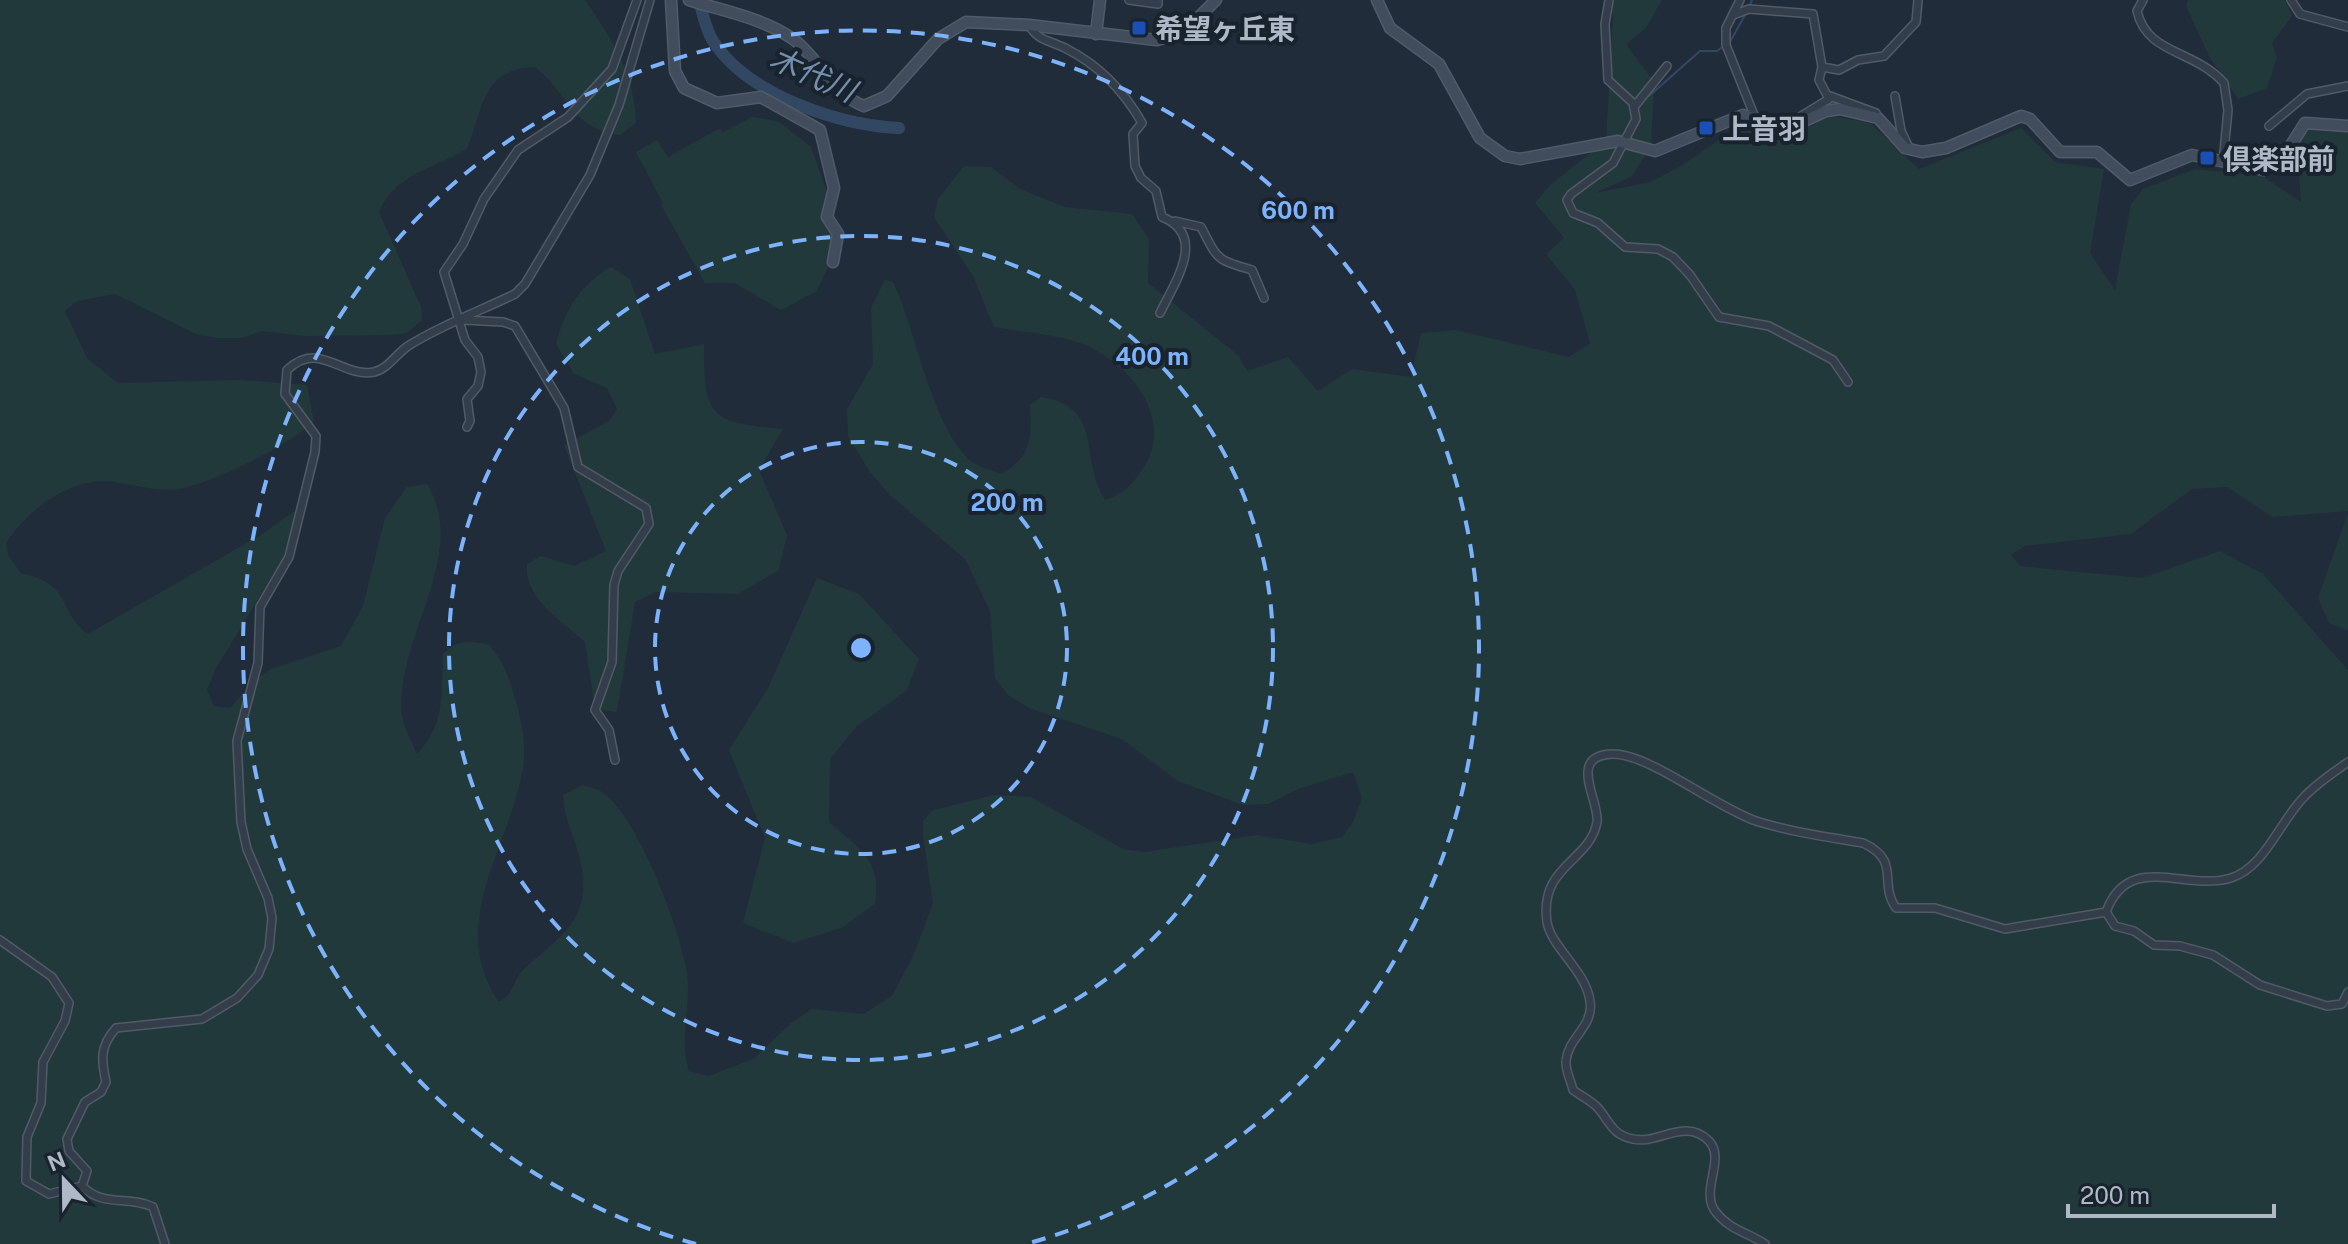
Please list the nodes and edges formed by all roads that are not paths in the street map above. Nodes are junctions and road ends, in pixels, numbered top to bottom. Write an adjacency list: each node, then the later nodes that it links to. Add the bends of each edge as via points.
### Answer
1 (637, 0): 37 (street, via 612,69 568,117 518,150 447,264 444,272)
2 (650, 0): 37 (street, via 619,105 590,175 558,230 515,294)
3 (671, 0): 34 (main road, via 675,71 684,88 717,103 761,97 820,130 834,188 827,217 838,234)
4 (1100, 0): 18 (main road)
5 (1129, 0): 6 (street)
6 (1158, 0)
7 (1216, 0): 18 (main road, via 1173,38)
8 (1377, 0): 30 (main road, via 1390,28 1439,64 1480,138 1493,149 1520,159)
9 (1740, 0): 15 (street)
10 (1918, 0): 20 (street, via 1916,22 1884,56 1839,70)
11 (2143, 0): 32 (street, via 2137,11 2148,36 2162,47 2191,56 2224,83 2228,110)
12 (2291, 0): 17 (street, via 2300,14)
13 (696, 2): 16 (main road, via 794,39 843,93 864,106 887,96 952,28 966,22)
14 (1606, 3): 24 (street, via 1608,80)
15 (1733, 15): 20 (street, via 1749,9 1813,14); 25 (street, via 1726,45)
16 (1029, 25): 18 (main road); 33 (street, via 1036,37 1097,69 1130,101 1142,123 1133,134 1135,166 1156,191 1162,217)
17 (2348, 27)
18 (1096, 34)
19 (1667, 66): 24 (street)
20 (1822, 67): 22 (street, via 1819,80)
21 (2348, 86): 28 (street, via 2307,94)
22 (1830, 96): 26 (street, via 1878,113); 27 (street)
23 (1895, 96): 31 (street)
24 (1634, 107): 30 (street, via 1636,119)
25 (1754, 115): 27 (main road); 30 (main road, via 1732,117 1663,150)
26 (1878, 118): 27 (main road, via 1832,109); 31 (main road)
27 (1785, 126)
28 (2269, 126)
29 (2348, 126): 32 (main road, via 2305,123 2282,159 2263,170)
30 (1626, 142): 38 (street, via 1613,163 1571,194 1567,200 1573,213 1598,223 1625,247 1658,249 1673,257 1719,317 1769,326 1833,360)
31 (1910, 150): 32 (main road, via 1946,148 2021,116 2060,152 2097,152 2130,180 2192,155)
32 (2223, 162)
33 (1171, 221): 35 (street, via 1201,227 1212,252 1252,270); 36 (street, via 1186,234 1185,259)
34 (833, 262)
35 (1264, 298)
36 (1160, 313)
37 (461, 320): 39 (street, via 481,372 467,399); 40 (street, via 515,326 564,408 578,467 646,508 649,524 614,585 612,662 595,710 609,730); 45 (street, via 409,346 382,370 368,373 319,358 298,359 287,370 285,394 316,436 315,452 289,557 260,607 258,663 237,741 241,822 268,898 269,949 258,975 237,998 202,1019 116,1028 106,1040 101,1057 106,1082 85,1102 67,1139 69,1151 87,1171)
38 (1848, 382)
39 (467, 427)
40 (615, 760)
41 (2348, 762): 42 (street, via 2304,797 2244,872 2208,880 2142,876 2119,889)
42 (2106, 912): 44 (street, via 2115,926 2154,945 2213,955 2260,985 2327,1006 2342,1004); 47 (street, via 2005,929 1935,908 1896,908 1890,899 1887,863 1879,851 1863,843 1756,821 1627,757 1597,759 1586,780 1597,823 1584,846 1554,877 1547,900 1550,931 1578,971 1590,1001 1584,1030 1573,1039 1566,1059 1573,1090 1597,1106 1607,1124 1626,1138 1638,1141 1682,1131 1711,1142 1715,1151 1709,1191 1714,1210 1736,1232)
43 (0, 940): 45 (street, via 52,977 69,1003 43,1062 41,1103 27,1137 26,1181 49,1194)
44 (2348, 992)
45 (82, 1186): 46 (street, via 108,1201 140,1200 153,1207)
46 (165, 1244)
47 (1765, 1244)

